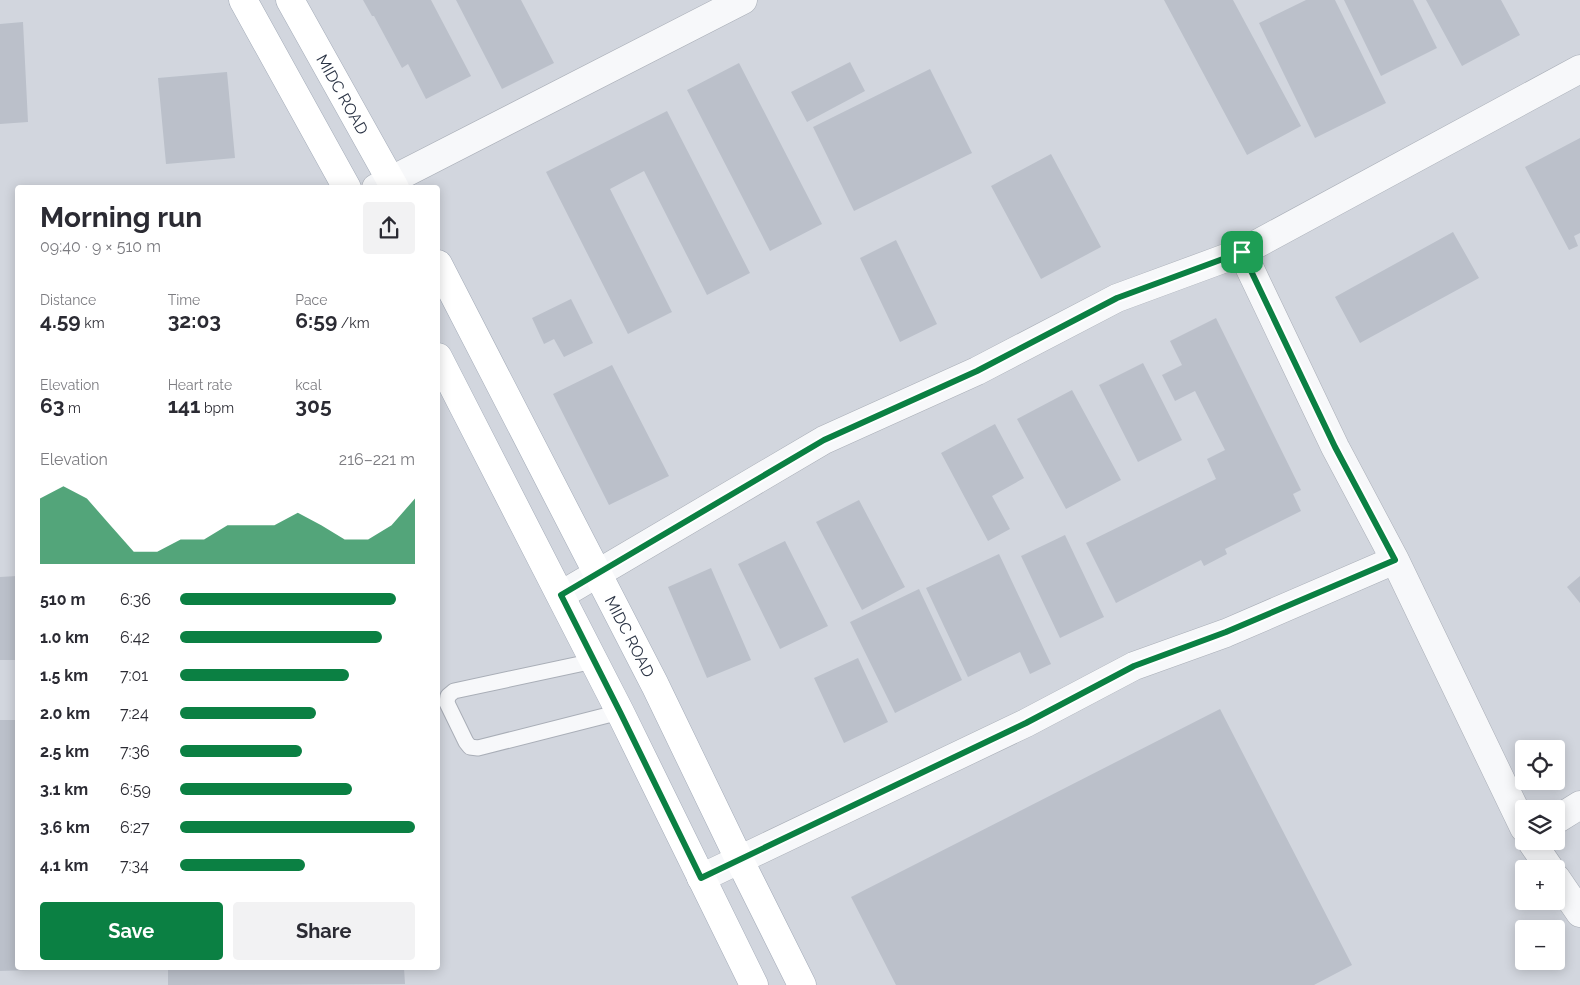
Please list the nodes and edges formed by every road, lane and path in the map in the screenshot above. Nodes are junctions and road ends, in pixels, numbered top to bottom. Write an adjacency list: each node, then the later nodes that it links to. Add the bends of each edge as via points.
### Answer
1 (243, 0): 5 (main road)
2 (290, 0): 6 (main road, MIDC ROAD)
3 (743, 0): 6 (street)
4 (1580, 69): 7 (street)
5 (345, 185)
6 (387, 185)
7 (1242, 252): 10 (street, via 1335,447); 11 (street, via 1117,298 977,371 824,440)
8 (440, 268): 11 (main road, MIDC ROAD)
9 (440, 362): 12 (main road)
10 (1395, 560): 16 (street); 18 (street, via 1226,632 1134,666 1026,723)
11 (598, 573): 12 (street); 18 (main road, MIDC ROAD)
12 (561, 595): 13 (main road)
13 (594, 661): 14 (main road); 14 (lane, via 454,690 447,703 466,742 470,747 478,748)
14 (620, 712): 19 (main road)
15 (1580, 805): 17 (street)
16 (1515, 809)
17 (1565, 814)
18 (739, 860): 19 (street); 23 (main road, MIDC ROAD)
19 (701, 878): 22 (main road)
20 (1565, 891): 21 (street)
21 (1580, 913)
22 (754, 985)
23 (802, 985)

